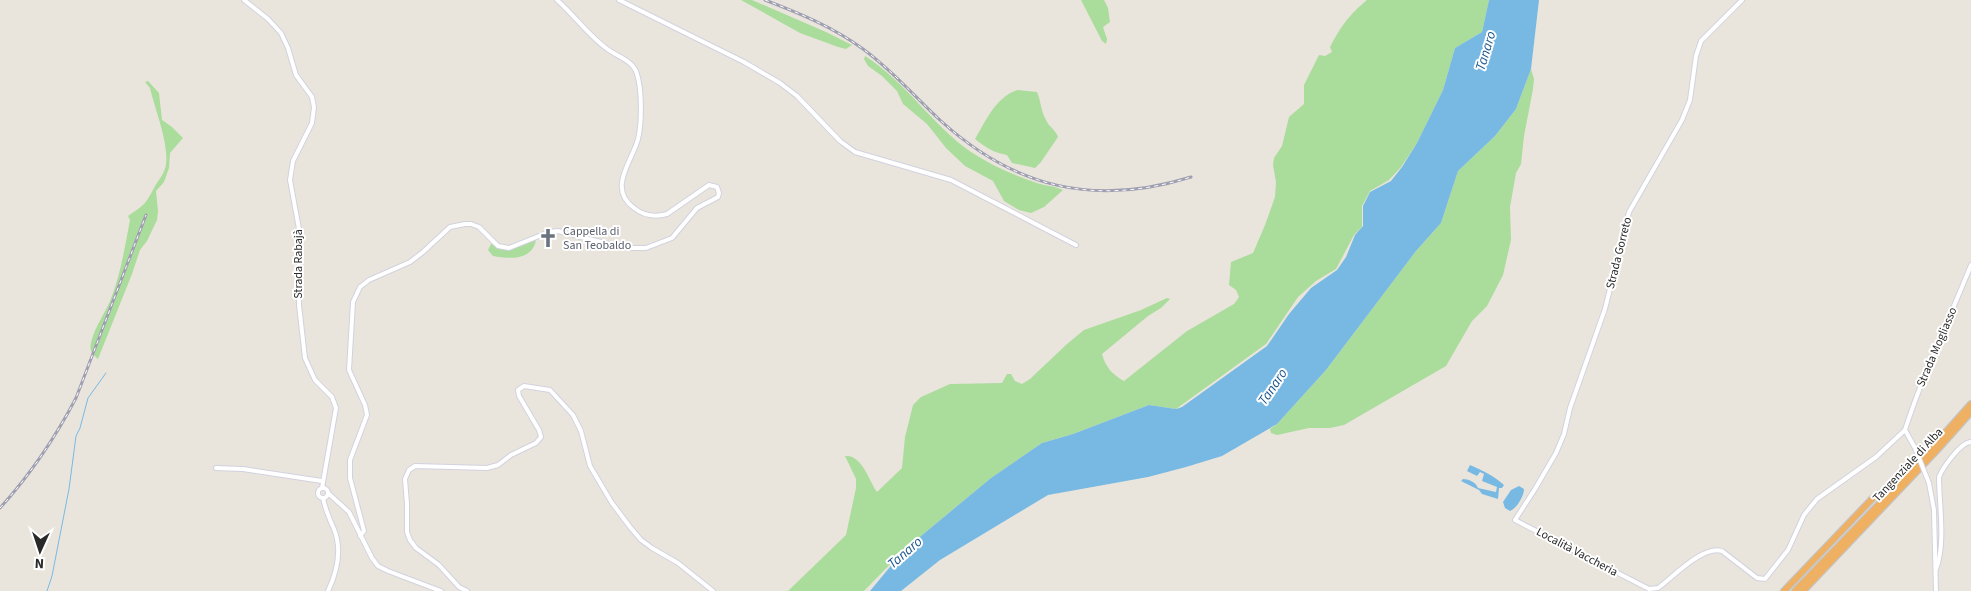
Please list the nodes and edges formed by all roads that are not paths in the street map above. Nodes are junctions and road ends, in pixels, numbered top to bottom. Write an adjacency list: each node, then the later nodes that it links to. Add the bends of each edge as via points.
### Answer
1 (244, 0): 13 (street, Strada Rabajà, via 281,34 296,75 312,97 314,107 312,124 293,161 290,180 299,229 298,305 305,358 315,380 332,398 336,408)
2 (557, 0): 18 (street, via 604,47 627,60 637,74 640,87 638,141 622,181 624,196 629,203 640,212 660,216 709,185 717,187 718,197 697,208 672,238 646,248 624,248 558,231 509,248 498,246 479,227 471,224 450,227 410,262 360,287 353,302 349,370 367,415 350,460 350,478 364,531)
3 (620, 0): 5 (street, via 780,83 855,152 951,180)
4 (1742, 0): 16 (street, Strada Gorreto, via 1702,41 1696,56 1690,100 1682,120 1629,212 1606,309 1570,408 1564,434)
5 (1076, 245)
6 (1971, 265): 9 (street, Strada Mogliasso)
7 (1971, 404): 12 (highway)
8 (1971, 412): 17 (highway, Tangenziale di Alba)
9 (1905, 430): 16 (street, Località Vaccheria, via 1876,457 1817,499 1804,516 1788,550 1765,579 1757,578 1717,549 1704,552 1658,588 1649,589); 19 (street, bridge, via 1934,499)
10 (1971, 442): 19 (street, via 1964,443 1939,477 1939,561)
11 (216, 468): 13 (street)
12 (1912, 469): 17 (highway); 24 (highway, via 1873,498)
13 (322, 480): 14 (street, Strada Rabajà)
14 (322, 488): 15 (street); 15 (street, Strada Rabajà, via 319,496)
15 (326, 496): 18 (street, via 334,498 349,512); 20 (street, via 324,508 334,530 338,552 335,575)
16 (1515, 520)
17 (1857, 530): 25 (highway); 26 (highway)
18 (360, 536): 21 (street, via 378,566)
19 (1936, 568): 27 (street)
20 (328, 591)
21 (441, 591)
22 (467, 591): 23 (street, via 410,540 406,532 405,476 415,466 492,466 536,443 541,438 539,430 519,396 518,390 524,386 550,390 573,416 581,431 590,466 612,503 641,540 678,563)
23 (713, 591)
24 (1784, 591)
25 (1795, 591)
26 (1803, 591)
27 (1936, 591)

